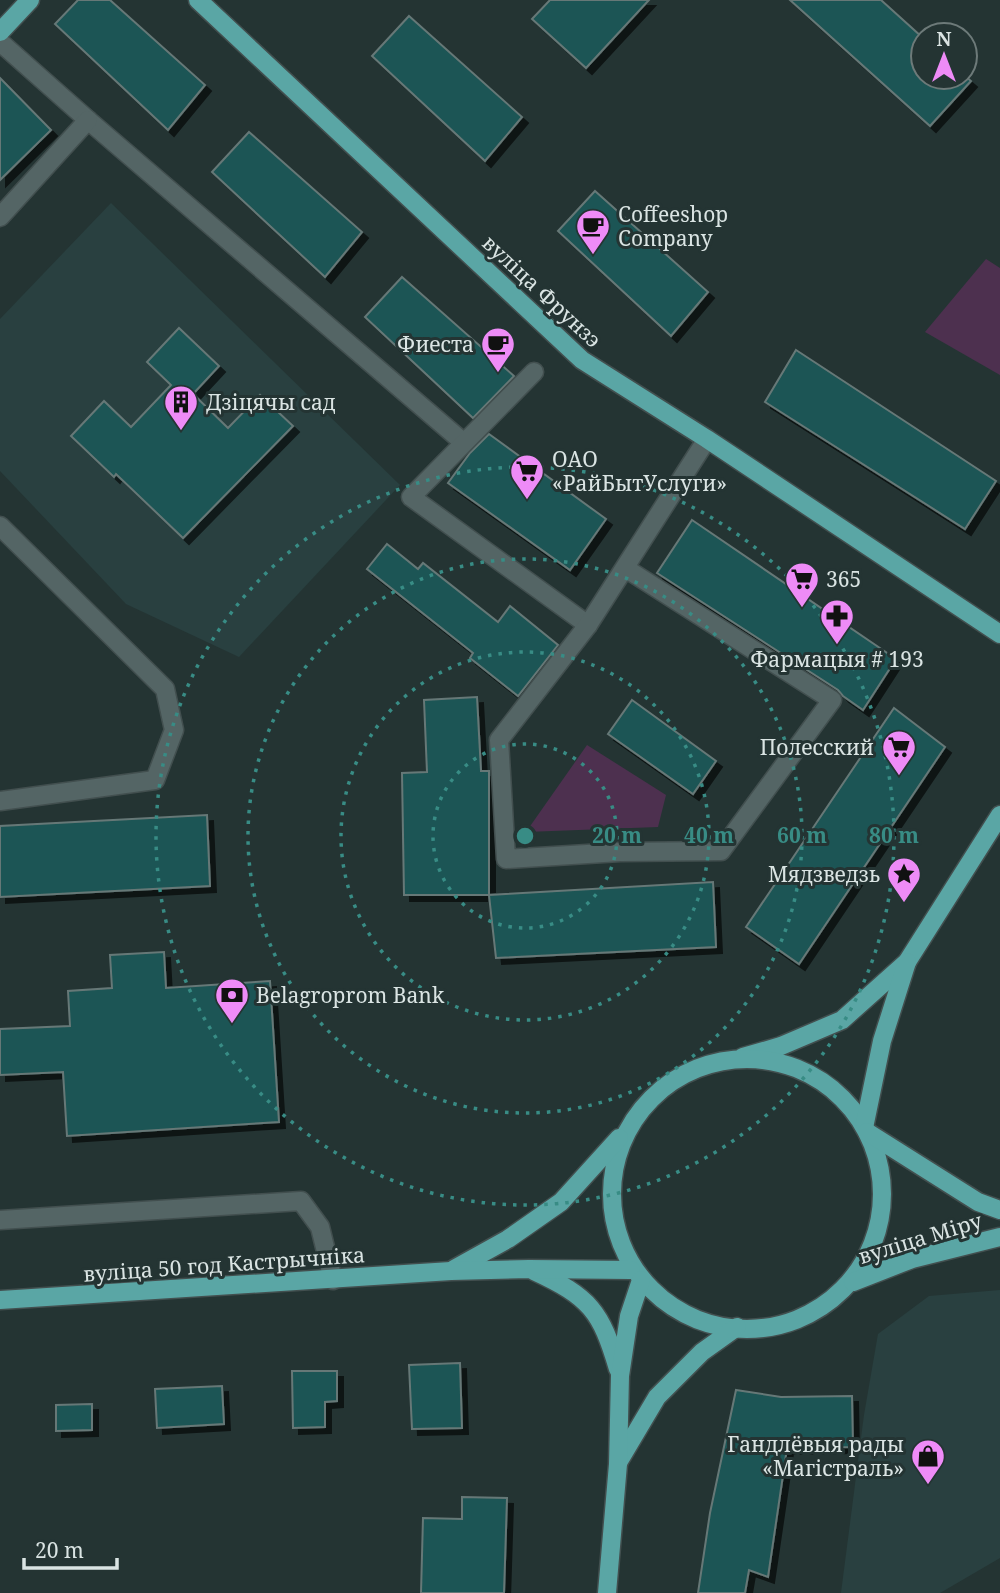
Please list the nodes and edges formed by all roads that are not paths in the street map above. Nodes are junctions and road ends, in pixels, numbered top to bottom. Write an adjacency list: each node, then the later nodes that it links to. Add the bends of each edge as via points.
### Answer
1 (30, 0): 3 (main road)
2 (198, 0): 8 (main road, вуліца Фрунзэ, via 582,360)
3 (0, 32)
4 (0, 42): 5 (lane)
5 (88, 120): 6 (lane); 9 (lane)
6 (0, 217)
7 (534, 372): 9 (lane)
8 (708, 439): 11 (lane); 13 (main road, вуліца Фрунзэ)
9 (463, 442): 12 (lane, via 411,497)
10 (0, 526): 14 (lane, via 165,689 174,730 155,780)
11 (625, 568): 12 (lane); 12 (lane, via 832,700 721,851 506,859 499,740)
12 (588, 625)
13 (1000, 634)
14 (0, 801)
15 (1000, 814): 16 (main road)
16 (907, 962): 17 (main road, via 842,1020); 19 (main road, via 882,1041)
17 (734, 1059): 18 (main road, via 673,1080 645,1104); 19 (main road, вуліца Міру, via 797,1069 827,1087)
18 (629, 1128): 24 (main road, вуліца 50 год Кастрычніка, via 561,1202); 25 (main road, via 615,1162 611,1189 621,1251)
19 (866, 1128): 20 (main road, вуліца Міру, via 978,1202); 27 (main road, via 880,1171 881,1206 875,1239)
20 (1000, 1210)
21 (0, 1220): 26 (lane, via 301,1201 320,1227)
22 (1000, 1237): 27 (main road, вуліца Міру, via 912,1259)
23 (529, 1269): 24 (main road, вуліца 50 год Кастрычніка); 25 (main road, вуліца 50 год Кастрычніка); 30 (main road, via 559,1282 594,1309 609,1336)
24 (451, 1271): 26 (main road, вуліца 50 год Кастрычніка)
25 (636, 1275): 29 (main road, via 677,1310); 30 (main road)
26 (333, 1280): 28 (main road, вуліца 50 год Кастрычніка)
27 (853, 1282): 29 (main road, via 832,1300 790,1323)
28 (0, 1300)
29 (737, 1327): 31 (main road, via 702,1352 657,1397)
30 (620, 1376): 31 (main road)
31 (618, 1464): 32 (main road)
32 (607, 1593)

